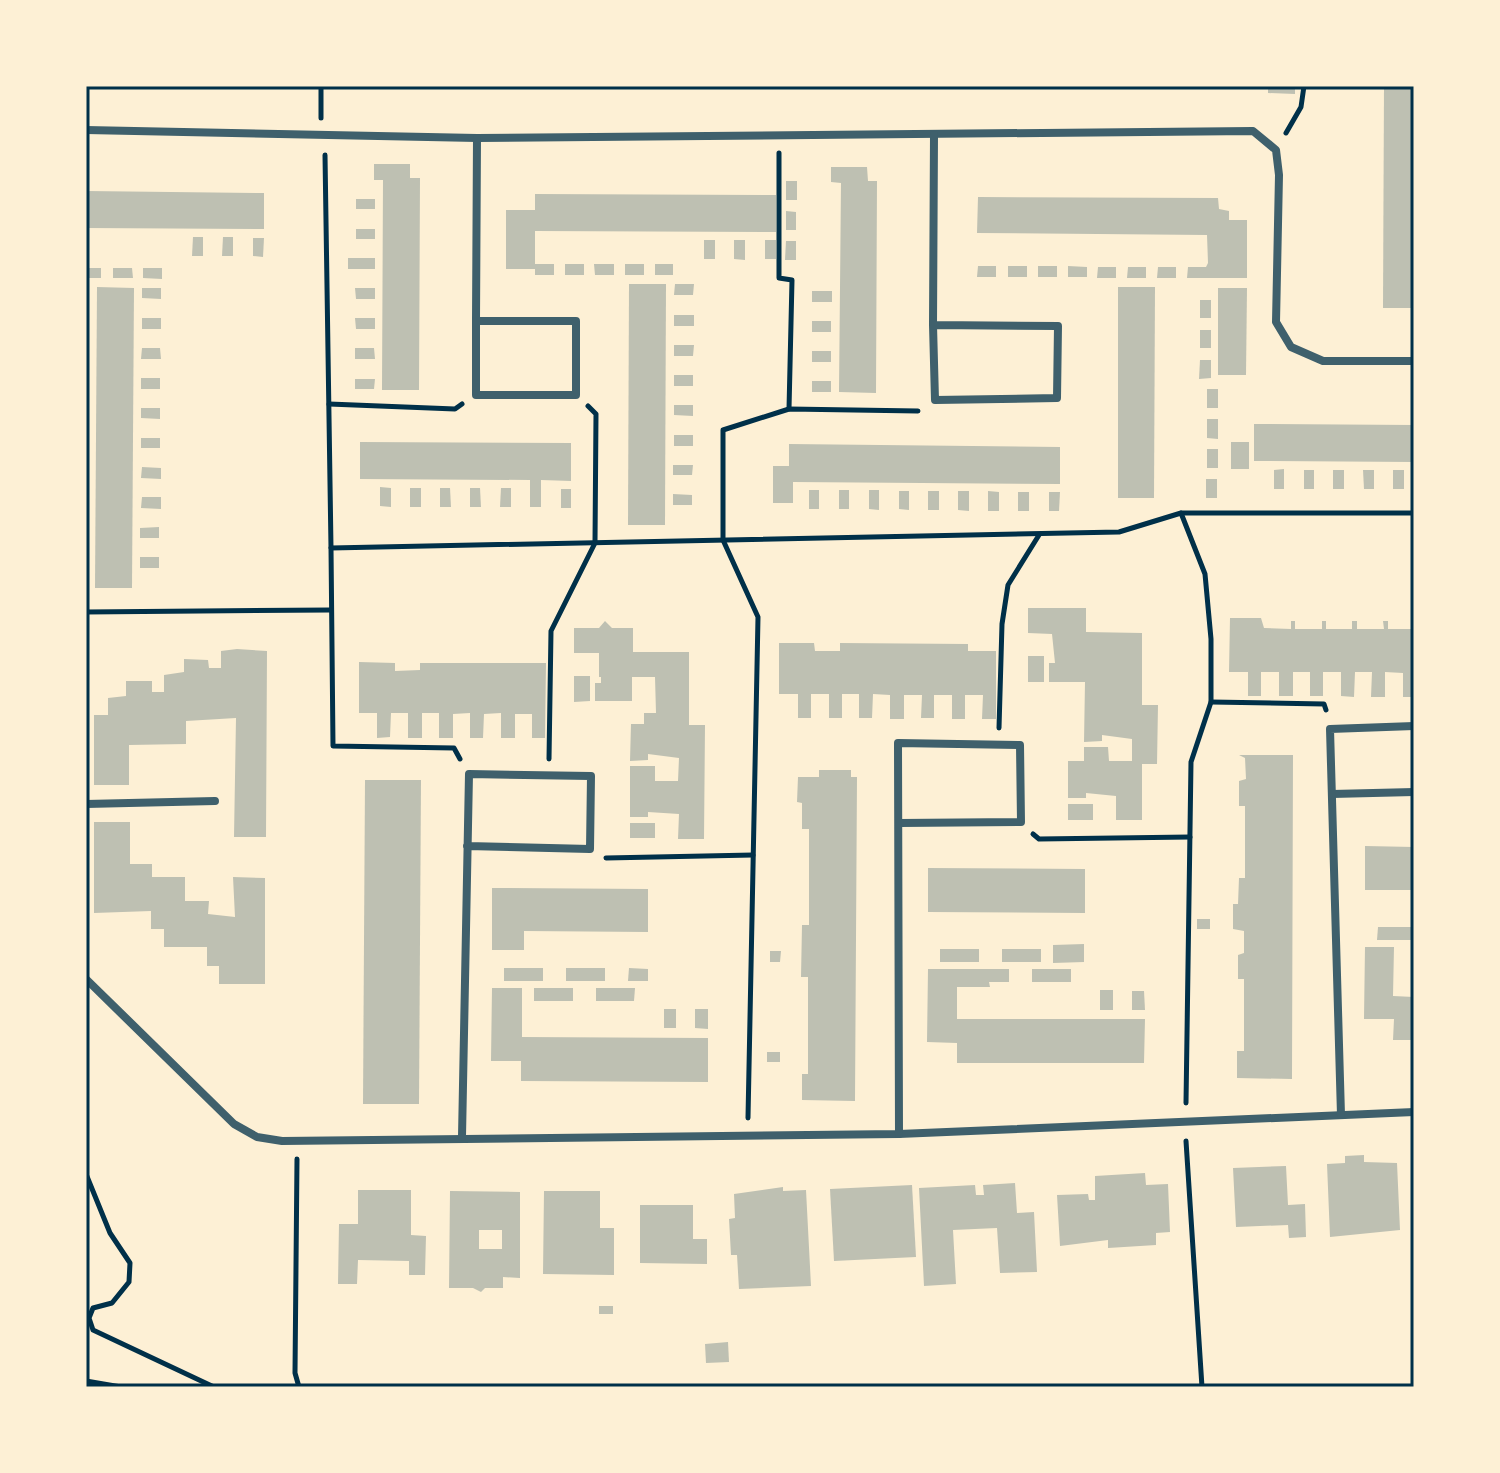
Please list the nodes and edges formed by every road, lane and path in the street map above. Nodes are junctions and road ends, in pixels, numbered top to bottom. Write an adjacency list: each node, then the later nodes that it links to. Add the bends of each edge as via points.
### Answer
1 (321, 86): 4 (path)
2 (1304, 86): 8 (path, via 1301,107)
3 (86, 130): 4 (street)
4 (320, 135): 7 (street); 15 (path, via 327,167)
5 (934, 135): 6 (street); 8 (street, via 1253,131); 10 (street)
6 (779, 136): 7 (street); 16 (path, via 779,278 792,280)
7 (477, 138): 9 (street)
8 (1276, 150): 11 (street, via 1276,322 1291,347 1323,361)
9 (476, 321): 12 (street); 13 (street, via 576,321)
10 (933, 325): 14 (street); 14 (street, via 1058,326 1057,398)
11 (1414, 361)
12 (476, 395): 13 (street); 15 (path, via 455,409)
13 (576, 395): 21 (path, via 596,414)
14 (935, 400): 16 (path, via 918,411)
15 (329, 404): 22 (path)
16 (789, 409): 20 (path, via 723,430)
17 (1181, 513): 18 (path); 19 (path, via 1119,532); 25 (path, via 1205,574)
18 (1414, 513)
19 (1039, 534): 20 (path); 28 (path, via 1008,585)
20 (723, 540): 21 (path); 40 (path, via 758,617)
21 (595, 543): 22 (path); 30 (path, via 551,631)
22 (331, 548): 23 (path)
23 (330, 610): 24 (path); 29 (path, via 333,746)
24 (86, 612)
25 (1211, 702): 27 (path, via 1324,704); 37 (path, via 1191,762)
26 (1414, 726): 27 (street)
27 (1330, 729): 32 (street)
28 (999, 745): 35 (street, via 1020,745); 36 (street, via 898,743)
29 (454, 748)
30 (549, 775): 38 (street, via 469,774); 39 (street, via 591,776)
31 (1414, 792): 32 (street)
32 (1332, 794): 43 (street)
33 (215, 801): 34 (street)
34 (86, 804)
35 (1021, 822): 36 (street); 37 (path, via 1039,839)
36 (900, 823): 45 (street)
37 (1190, 837): 44 (path)
38 (467, 846): 39 (street); 47 (street)
39 (590, 849): 40 (path, via 607,859)
40 (753, 855): 46 (path)
41 (86, 979): 48 (street, via 234,1124 257,1137)
42 (1414, 1112): 43 (street)
43 (1341, 1115): 44 (street)
44 (1185, 1123): 45 (street); 54 (path)
45 (899, 1134): 46 (street)
46 (748, 1135): 47 (street)
47 (462, 1137): 48 (street)
48 (297, 1142): 53 (path)
49 (86, 1174): 52 (path, via 110,1233 130,1263 129,1282 112,1303 93,1308 93,1330)
50 (86, 1381): 51 (path)
51 (121, 1387)
52 (214, 1387)
53 (299, 1387)
54 (1202, 1387)

